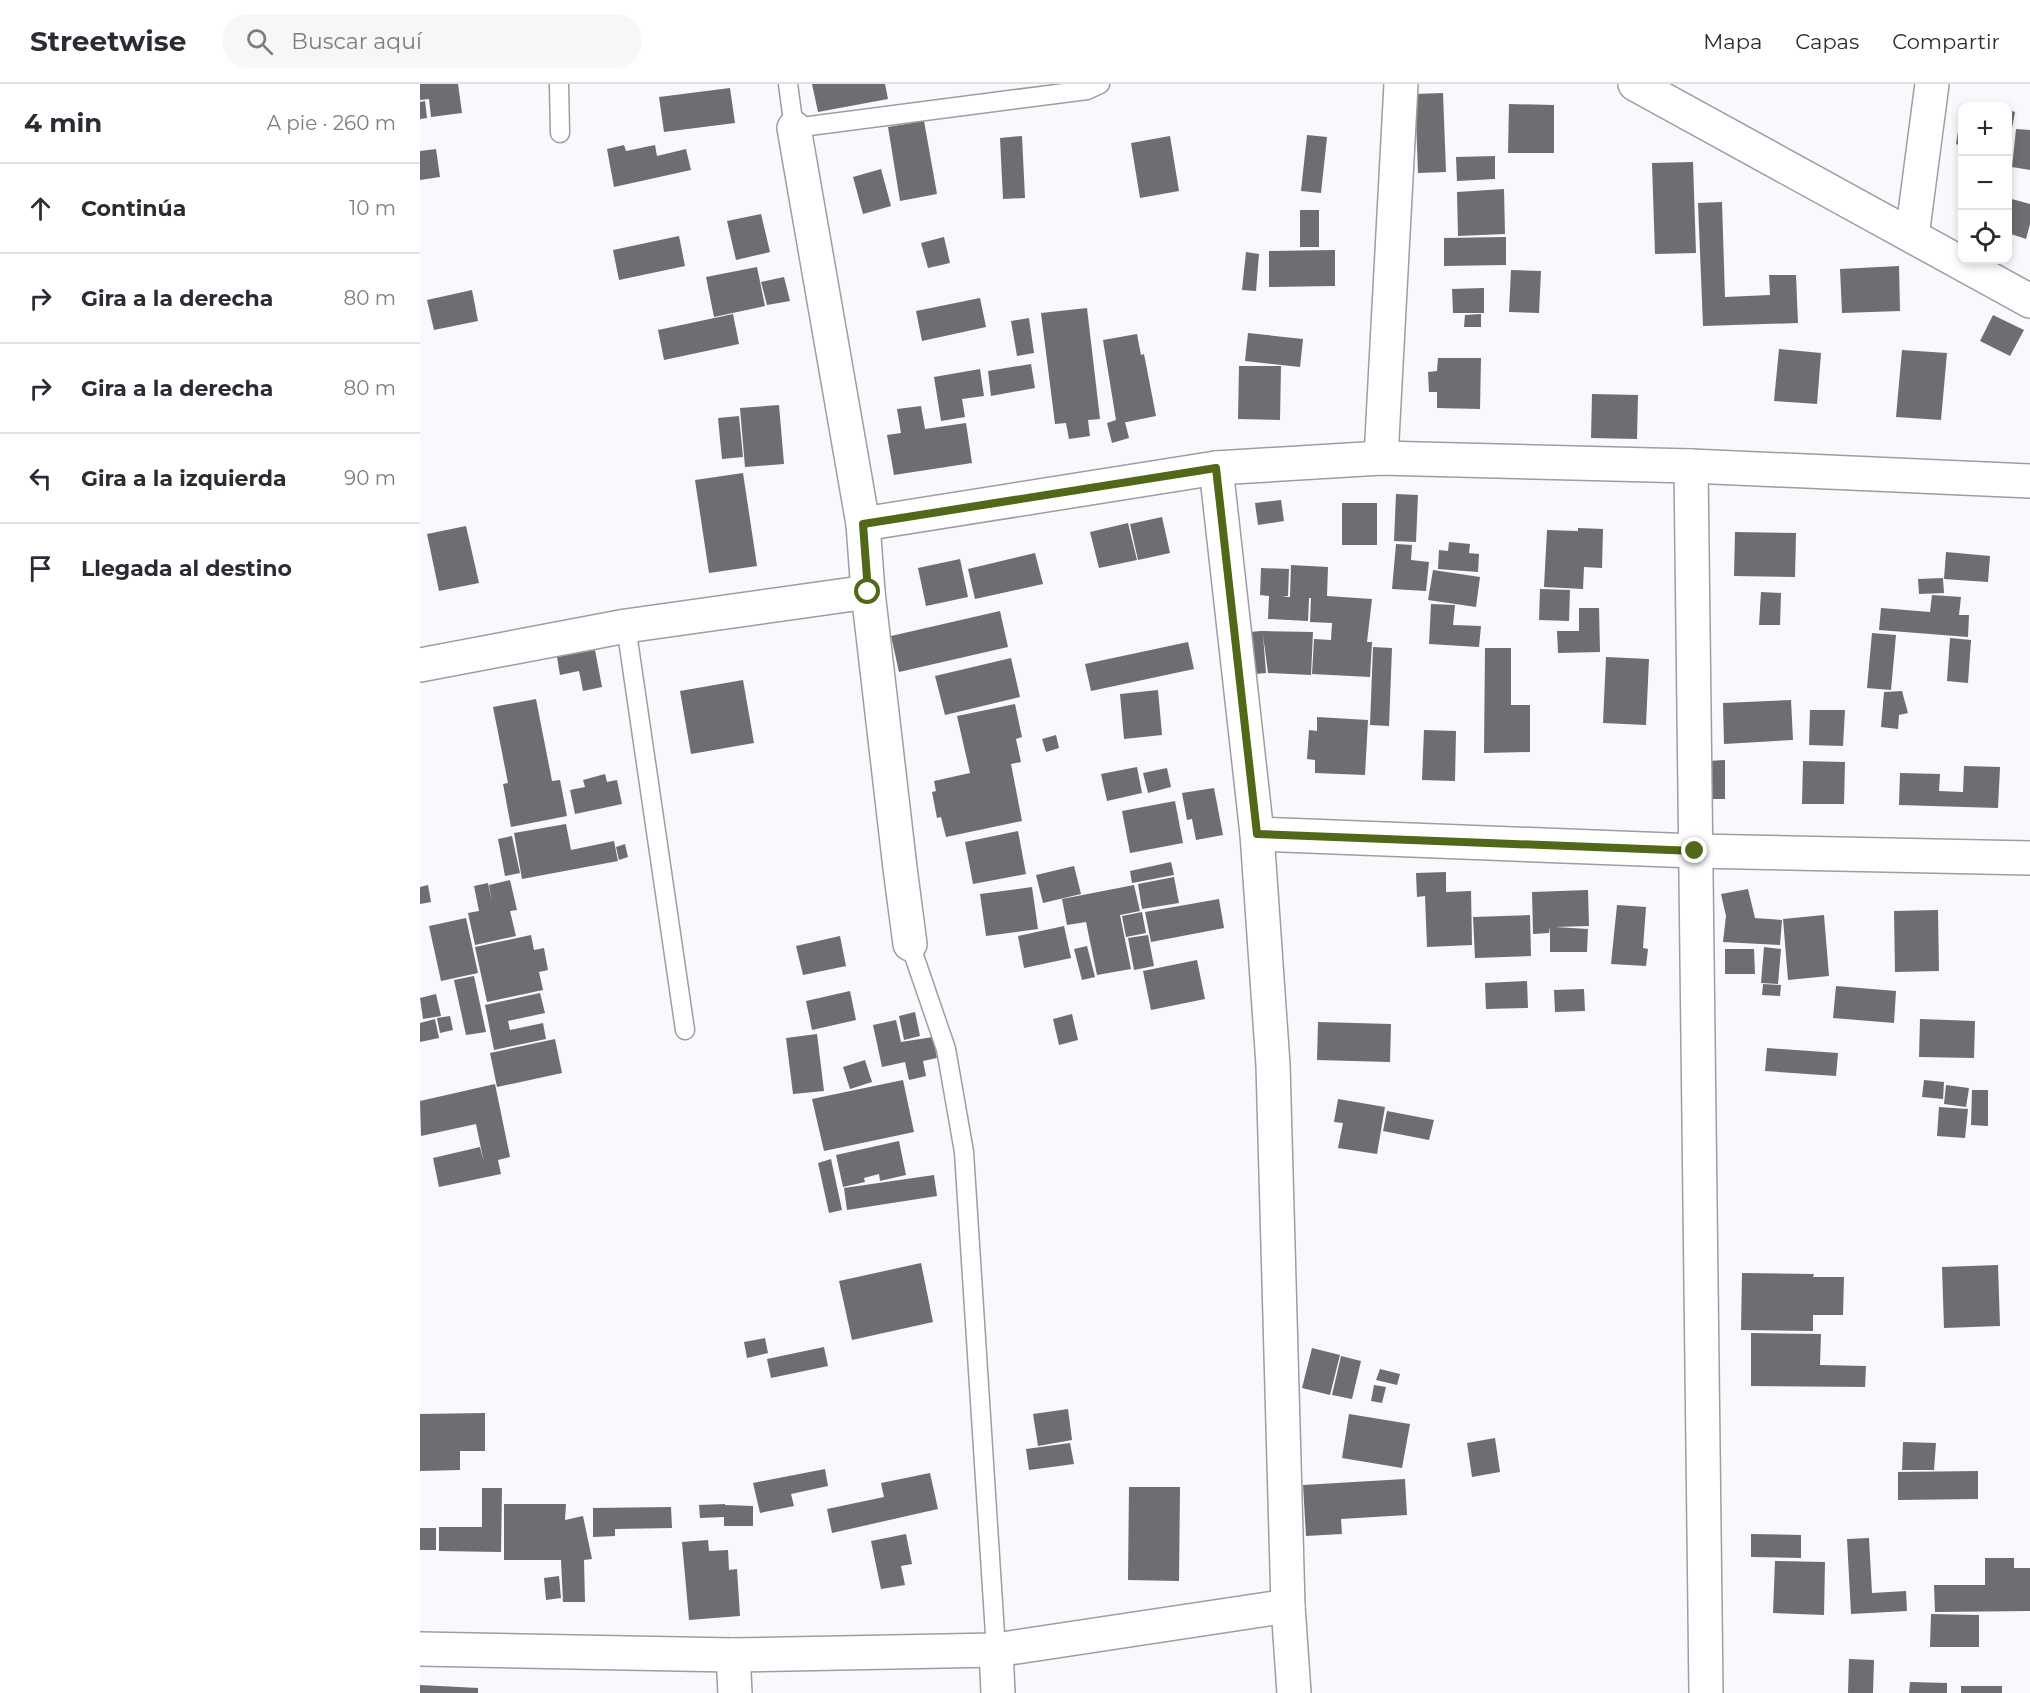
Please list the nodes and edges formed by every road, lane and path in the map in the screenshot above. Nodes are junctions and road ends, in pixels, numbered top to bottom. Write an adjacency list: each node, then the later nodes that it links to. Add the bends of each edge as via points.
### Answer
1 (559, 84): 8 (lane)
2 (788, 84): 7 (lane)
3 (1100, 84): 7 (lane, via 1087,90)
4 (1401, 84): 11 (street)
5 (1635, 84): 9 (street)
6 (1932, 84): 9 (street)
7 (794, 128): 15 (street)
8 (560, 133)
9 (1912, 236): 10 (street)
10 (2030, 301)
11 (1381, 458): 12 (street); 13 (street)
12 (1691, 466): 14 (street); 20 (street)
13 (1216, 468): 15 (street); 19 (street)
14 (2030, 481)
15 (863, 524): 16 (street)
16 (868, 592): 17 (street); 22 (street)
17 (626, 626): 18 (street); 23 (lane)
18 (420, 665)
19 (1257, 834): 20 (street); 24 (street, via 1273,1065)
20 (1695, 851): 21 (street); 31 (street)
21 (2030, 858)
22 (910, 944): 26 (lane, via 946,1049 964,1152)
23 (685, 1030)
24 (1288, 1606): 26 (street); 30 (street)
25 (420, 1649): 27 (street)
26 (996, 1650): 27 (street); 29 (street)
27 (733, 1654): 28 (street)
28 (735, 1693)
29 (998, 1693)
30 (1294, 1693)
31 (1706, 1693)

